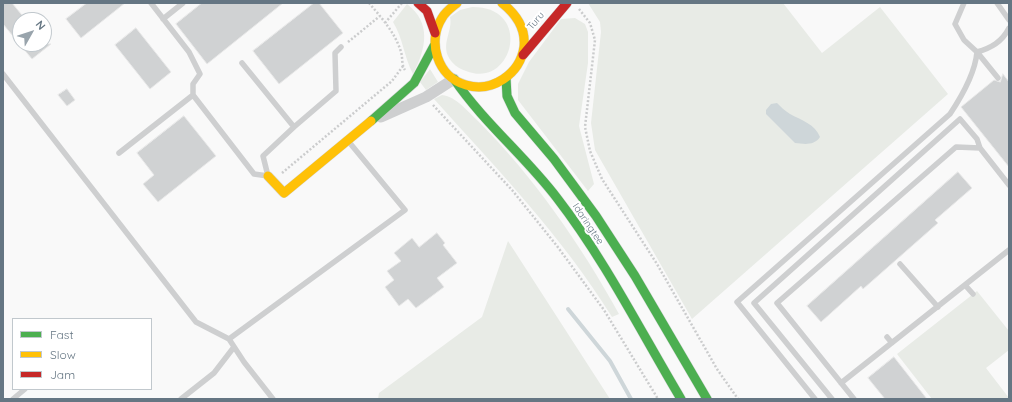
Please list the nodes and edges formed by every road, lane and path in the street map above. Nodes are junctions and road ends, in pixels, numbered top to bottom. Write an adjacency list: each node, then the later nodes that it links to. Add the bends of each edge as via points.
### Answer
1 (151, 3): 13 (lane)
2 (182, 3): 13 (lane)
3 (369, 3): 12 (path)
4 (402, 3): 15 (path)
5 (418, 3): 17 (main road, via 427,11)
6 (457, 3): 17 (main road, via 449,8 440,20)
7 (504, 3): 21 (main road, via 522,26)
8 (567, 3): 21 (main road, Turu)
9 (964, 3): 20 (lane, via 955,24 964,40)
10 (998, 3): 14 (lane)
11 (578, 8): 55 (path, via 590,23 595,40 585,127 590,151 602,179 657,264 717,369)
12 (380, 16): 15 (path); 19 (path)
13 (163, 19): 29 (lane, via 189,52 200,74 193,84)
14 (1009, 20)
15 (386, 23): 23 (path, via 401,51)
16 (1009, 28): 20 (lane, via 1000,41 990,48)
17 (435, 33): 18 (main road)
18 (434, 46): 27 (main road, via 437,59 444,71); 28 (main road)
19 (341, 48): 32 (lane, via 334,53 336,91)
20 (977, 52): 26 (lane); 56 (lane, via 976,65 950,114 737,302)
21 (523, 55): 25 (main road, Turu, via 519,64)
22 (242, 63): 32 (lane)
23 (402, 66): 28 (path); 36 (path, via 392,81)
24 (3, 74): 44 (lane, via 196,322)
25 (506, 78): 27 (main road, via 494,85 480,87 466,85); 54 (main road, Idaringtee, via 507,96 514,110 584,198)
26 (998, 78)
27 (454, 79): 30 (street); 53 (main road, Idaringtee, via 468,102 530,165 557,197 585,238)
28 (414, 83): 31 (main road)
29 (193, 95): 35 (lane); 36 (lane, via 254,174)
30 (426, 97): 31 (street); 52 (path, via 512,190 557,246 604,310)
31 (371, 122): 33 (main road)
32 (294, 127): 36 (lane, via 263,156)
33 (348, 142): 36 (main road, via 284,193); 44 (lane, via 405,210)
34 (980, 148): 37 (lane); 47 (lane, via 956,147 777,303); 57 (lane, via 977,139 960,119 754,303)
35 (119, 153)
36 (271, 178)
37 (1009, 185)
38 (1009, 250): 40 (lane)
39 (900, 264): 42 (lane)
40 (965, 285): 41 (lane); 42 (lane)
41 (973, 294)
42 (938, 306): 45 (lane)
43 (887, 337): 45 (lane)
44 (229, 339): 46 (lane)
45 (892, 343): 47 (lane)
46 (234, 347): 50 (lane, via 214,373); 51 (lane)
47 (841, 383): 58 (lane)
48 (24, 390): 49 (lane)
49 (13, 399)
50 (182, 399)
51 (274, 399)
52 (658, 399)
53 (681, 399)
54 (707, 399)
55 (738, 399)
56 (815, 399)
57 (832, 399)
58 (854, 399)

